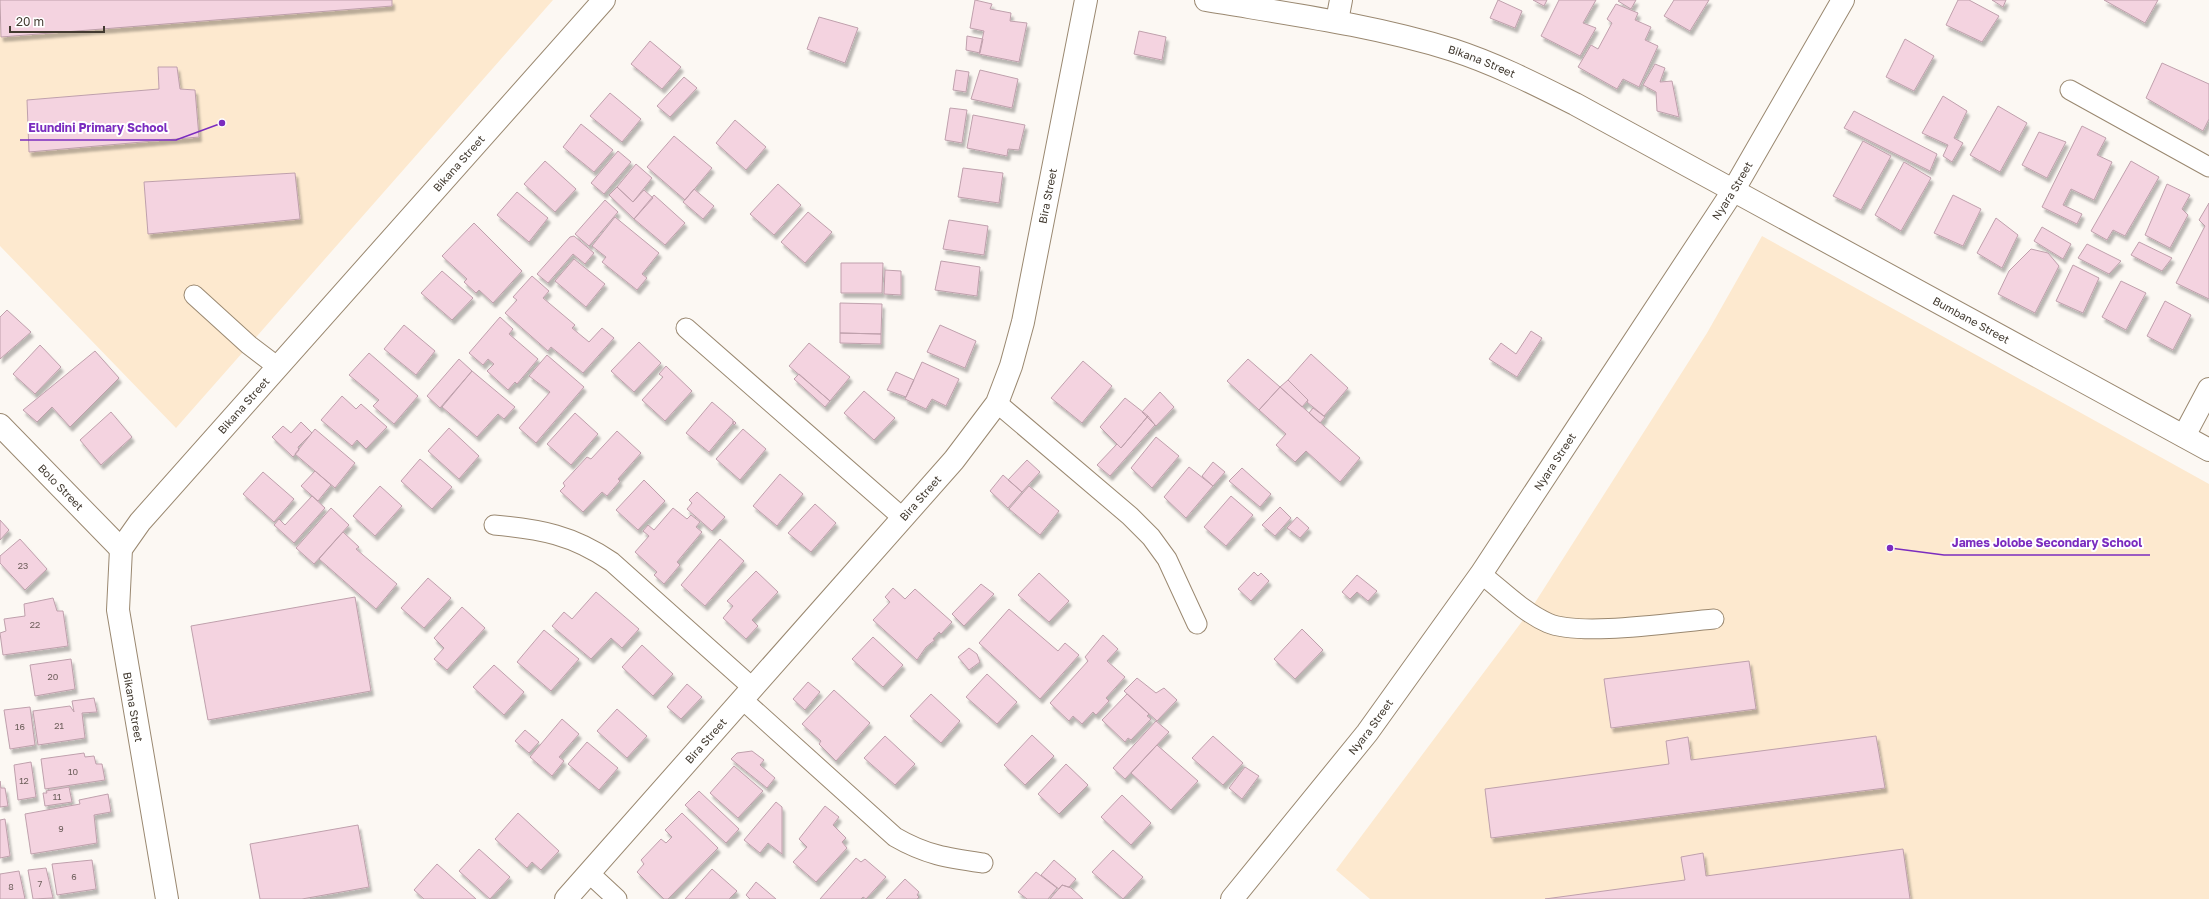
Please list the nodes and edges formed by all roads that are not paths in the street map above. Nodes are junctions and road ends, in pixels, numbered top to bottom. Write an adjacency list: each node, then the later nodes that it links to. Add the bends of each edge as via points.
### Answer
1 (604, 0): 12 (street, Bikana Street)
2 (1086, 0): 14 (street, Bira Street, via 1023,322 1011,366)
3 (1206, 0): 6 (street, Bikana Street)
4 (1341, 0): 6 (street)
5 (1843, 0): 9 (street, Nyara Street)
6 (1337, 21): 9 (street, Bikana Street, via 1446,48 1511,72)
7 (2070, 90): 8 (lane)
8 (2209, 167)
9 (1733, 191): 16 (street, Bumbane Street); 21 (street, Nyara Street)
10 (194, 295): 12 (lane, via 249,345)
11 (686, 328): 18 (lane)
12 (278, 367): 20 (street, Bikana Street, via 140,522)
13 (2209, 389): 16 (street)
14 (997, 403): 18 (street, Bira Street, via 954,460); 23 (lane, via 1130,516 1151,537 1167,559)
15 (0, 425): 20 (street, Bolo Street)
16 (2184, 436): 17 (street, Bumbane Street)
17 (2209, 450)
18 (903, 518): 24 (street, Bira Street)
19 (494, 525): 24 (lane, via 558,534 594,550 612,562)
20 (121, 549): 27 (street, Bikana Street, via 118,610)
21 (1481, 574): 22 (lane, via 1536,616 1548,623 1570,628 1599,629); 30 (street, Nyara Street, via 1368,733)
22 (1714, 619)
23 (1197, 624)
24 (748, 694): 25 (lane, via 895,837 935,856); 26 (street, Bira Street)
25 (983, 863)
26 (589, 873): 28 (street, Bira Street); 29 (lane)
27 (167, 899)
28 (566, 899)
29 (617, 899)
30 (1232, 899)

